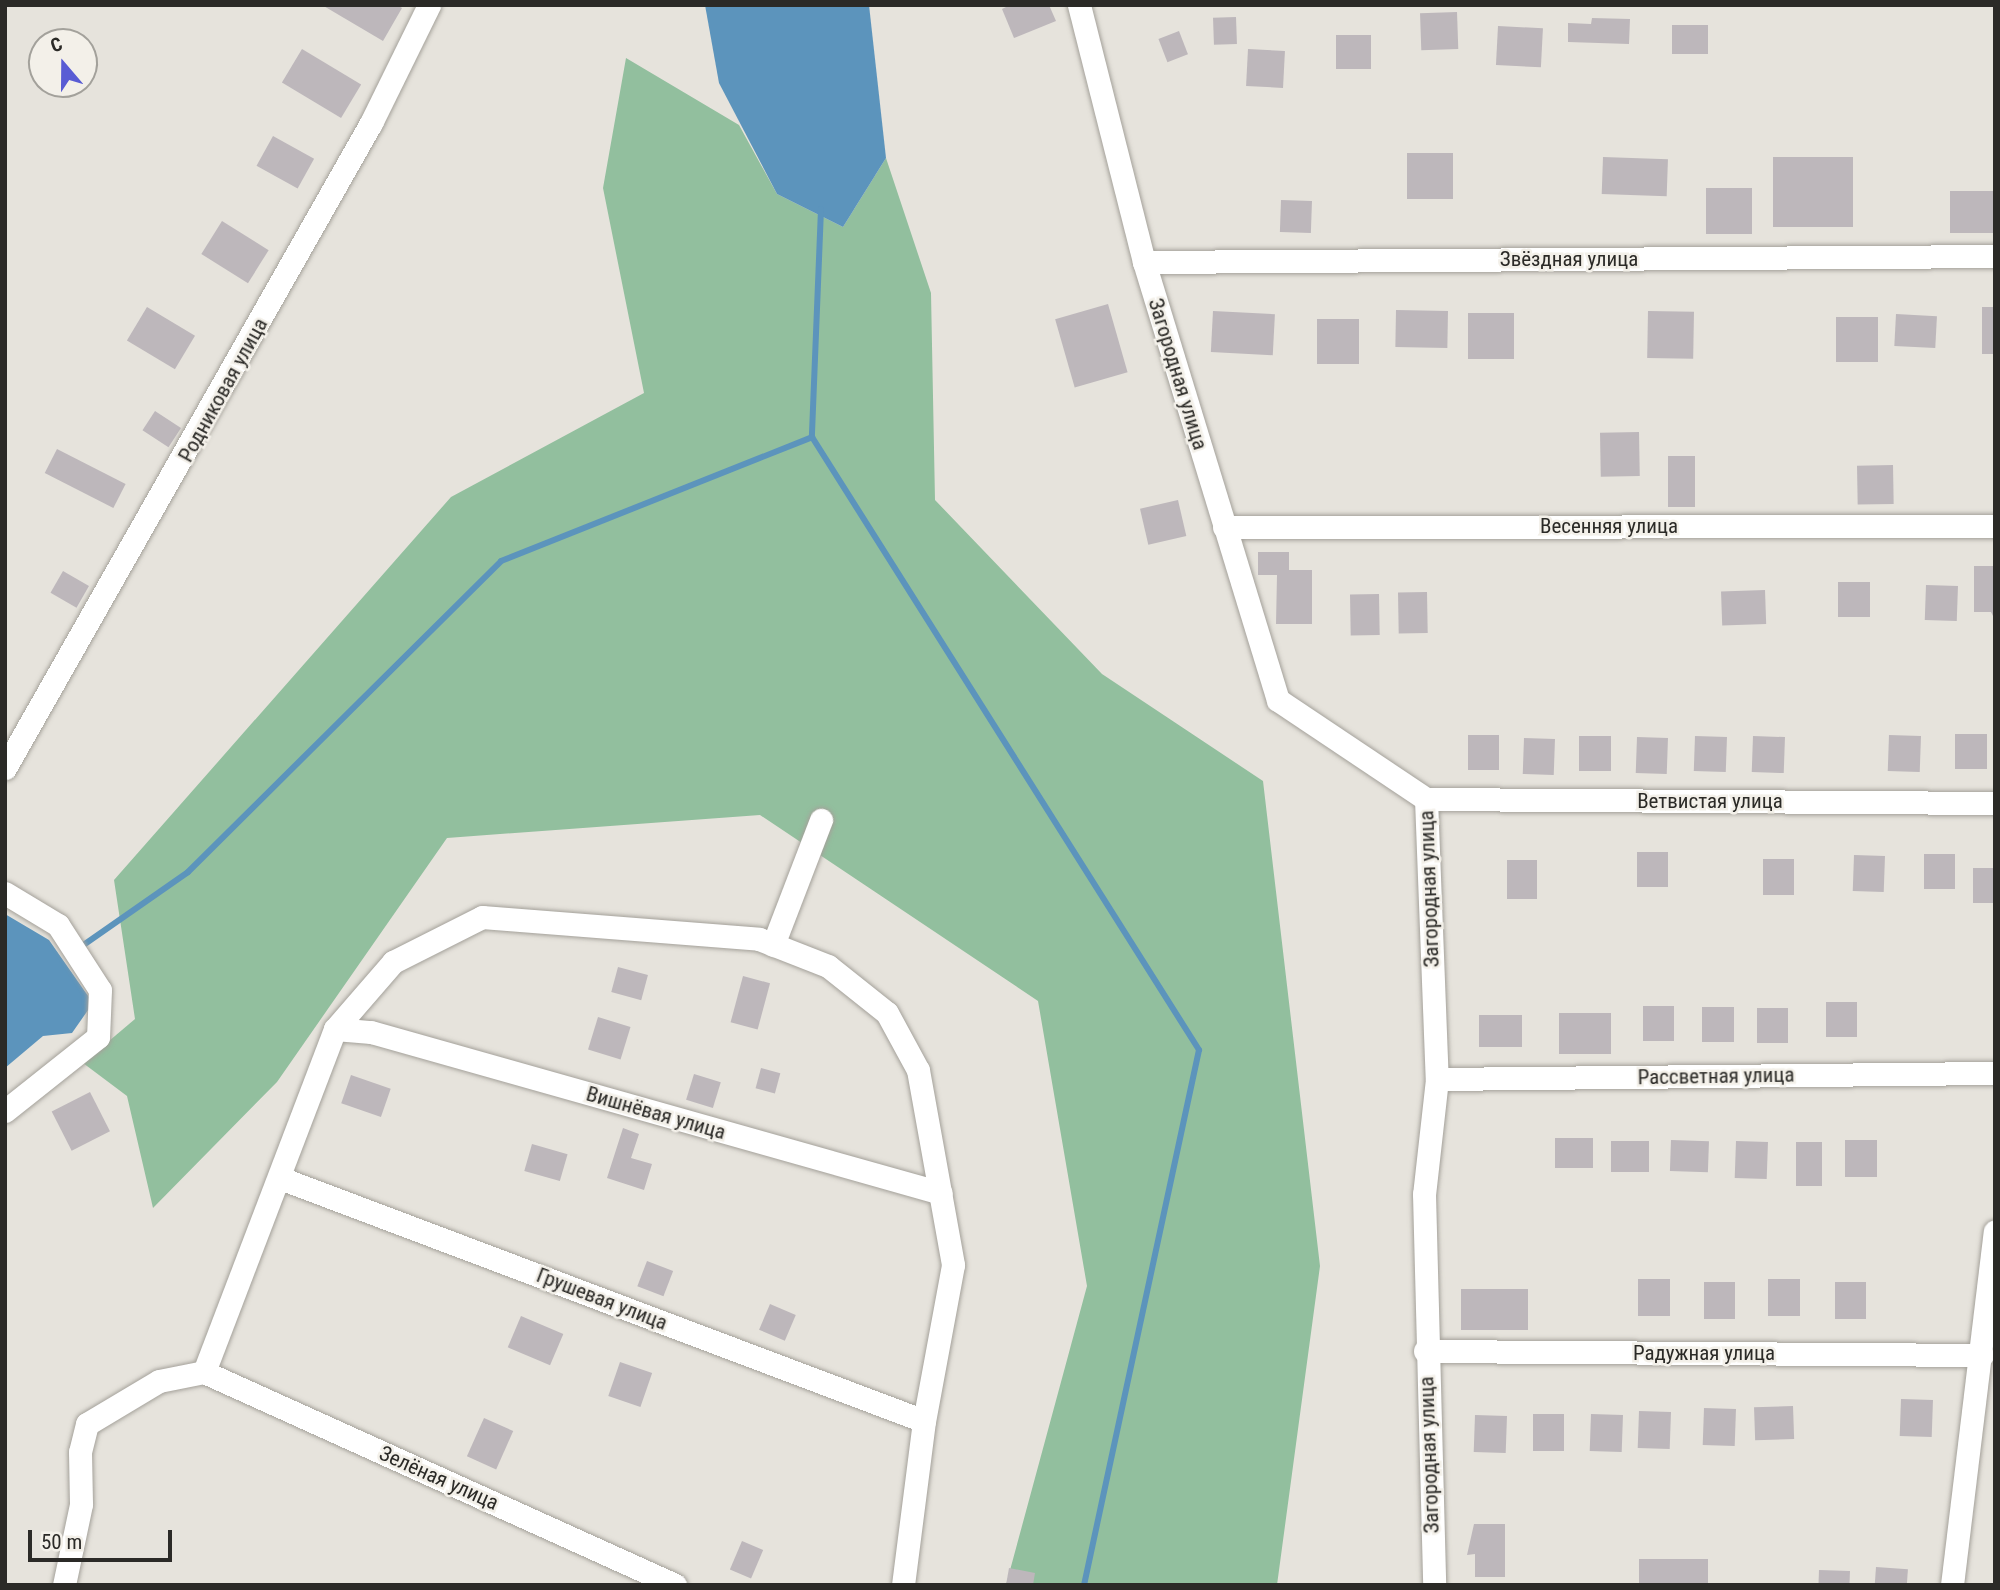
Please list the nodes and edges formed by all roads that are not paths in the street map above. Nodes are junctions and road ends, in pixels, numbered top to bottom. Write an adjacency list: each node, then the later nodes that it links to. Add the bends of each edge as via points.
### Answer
1 (429, 5): 7 (street, Родниковая улица, via 371,123)
2 (1079, 5): 4 (street, Загородная улица)
3 (1995, 256): 4 (street, Звёздная улица)
4 (1144, 262): 6 (street, Загородная улица)
5 (1995, 526): 6 (street, Весенняя улица)
6 (1224, 527): 8 (street, Загородная улица, via 1278,700)
7 (5, 768)
8 (1426, 799): 9 (street, Ветвистая улица); 15 (street, Загородная улица)
9 (1995, 803)
10 (821, 820): 12 (street)
11 (5, 892): 16 (street, via 58,925 100,990 98,1037)
12 (773, 945): 13 (street, via 482,917 393,962); 18 (street, via 828,966 887,1013 918,1070)
13 (335, 1029): 17 (street); 18 (street, Вишнёвая улица, via 371,1032)
14 (1995, 1073): 15 (street, Рассветная улица)
15 (1437, 1079): 20 (street, Загородная улица, via 1424,1194)
16 (5, 1111)
17 (280, 1178): 22 (street); 23 (street, Грушевая улица)
18 (941, 1193): 23 (street, via 953,1265)
19 (1995, 1232): 21 (street)
20 (1425, 1351): 21 (street, Радужная улица); 27 (street, Загородная улица)
21 (1982, 1355): 28 (street)
22 (204, 1372): 24 (street, via 159,1381 87,1424 80,1451 81,1504); 25 (street, Зелёная улица)
23 (923, 1421): 26 (street)
24 (64, 1585)
25 (675, 1585)
26 (903, 1585)
27 (1434, 1585)
28 (1952, 1585)

